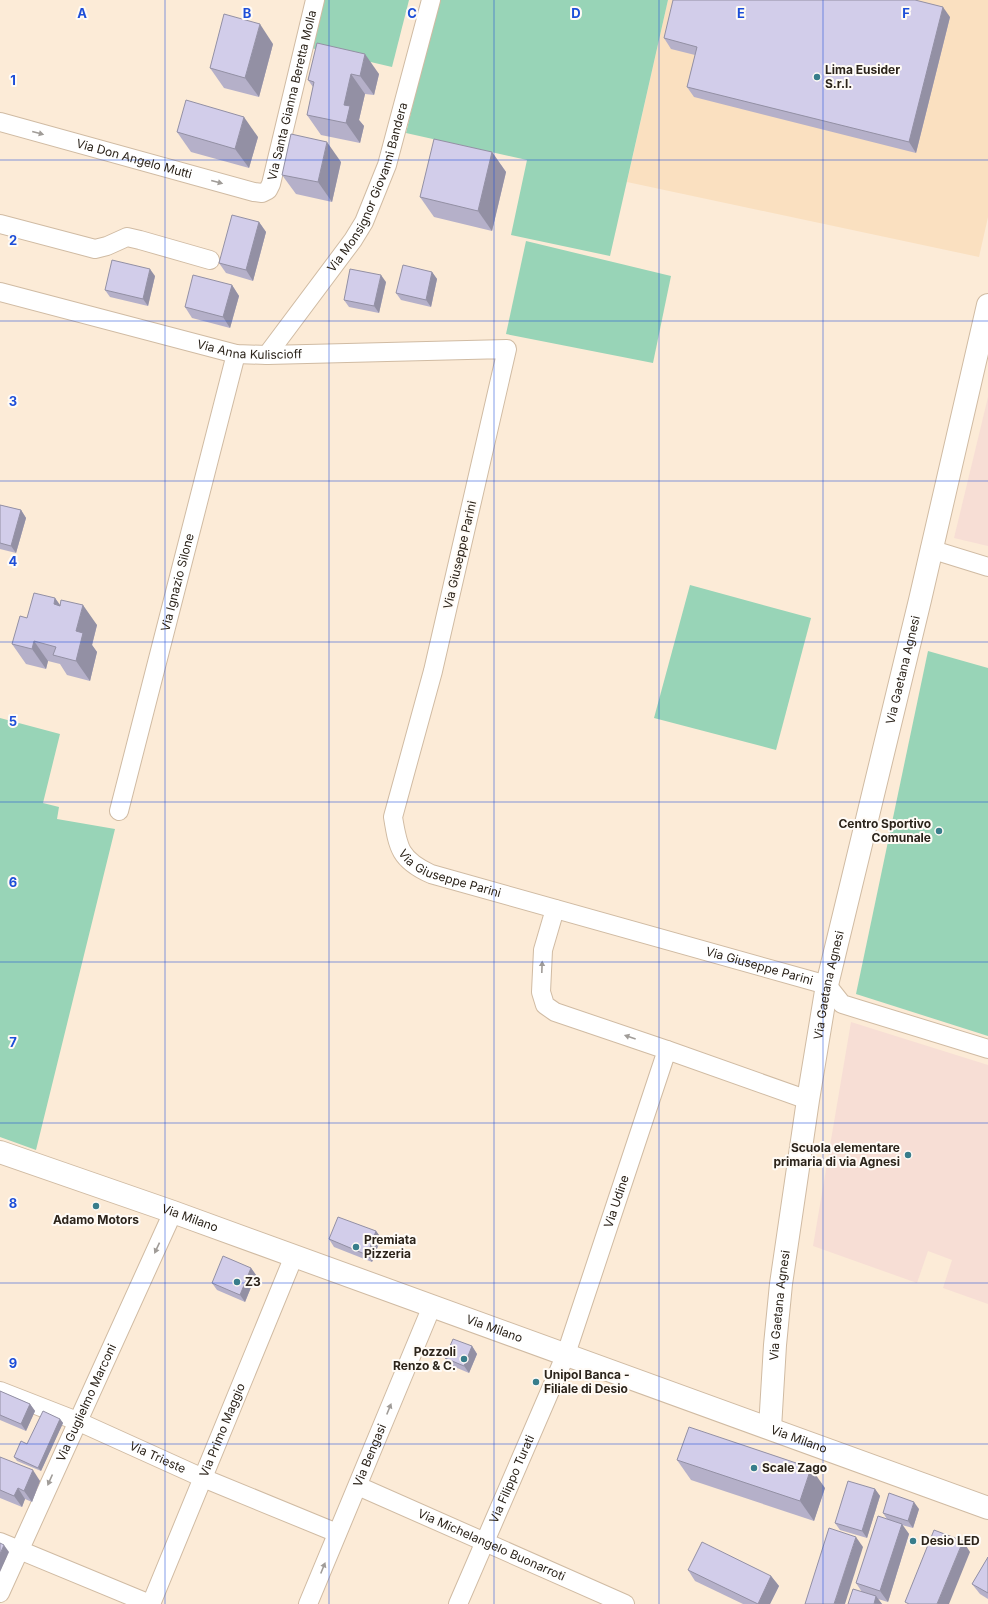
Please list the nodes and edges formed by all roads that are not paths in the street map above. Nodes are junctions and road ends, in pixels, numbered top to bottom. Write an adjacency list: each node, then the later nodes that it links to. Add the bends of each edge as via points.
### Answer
1 (315, 0): 4 (street, Via Santa Gianna Beretta Molla)
2 (431, 0): 11 (street, Via Monsignor Giovanni Bandera, via 388,165 364,222)
3 (0, 122): 4 (street, Via Don Angelo Mutti, one-way to 4, via 254,192 262,193)
4 (268, 190)
5 (0, 224): 6 (street, via 95,249 128,238)
6 (210, 260)
7 (0, 292): 10 (street, Via Anna Kuliscioff)
8 (988, 305): 12 (street, Via Gaetana Agnesi)
9 (507, 349): 11 (street, Via Anna Kuliscioff); 15 (street, Via Giuseppe Parini, via 433,671 393,817 396,838 402,852 415,866 431,874)
10 (236, 354): 11 (street, Via Anna Kuliscioff); 14 (street, Via Ignazio Silone)
11 (267, 355)
12 (930, 549): 13 (street); 16 (street, Via Gaetana Agnesi)
13 (988, 567)
14 (119, 811)
15 (555, 909): 16 (street, Via Giuseppe Parini); 18 (street, one-way to 15, via 556,1012 545,1005 541,992 543,950)
16 (828, 985): 17 (street, Via Giuseppe Parini, via 842,1004); 19 (street, Via Gaetana Agnesi)
17 (988, 1049)
18 (667, 1050): 19 (street); 24 (street, Via Udine)
19 (808, 1100): 27 (street, Via Gaetana Agnesi, via 779,1297)
20 (0, 1152): 21 (street, Via Milano)
21 (173, 1212): 22 (street, Via Milano); 26 (street, Via Guglielmo Marconi, one-way to 26)
22 (294, 1256): 23 (street, Via Milano); 28 (street, Via Primo Maggio)
23 (432, 1306): 24 (street, Via Milano); 29 (street, Via Bengasi, one-way to 23)
24 (566, 1354): 27 (street, Via Milano); 33 (street, Via Filippo Turati)
25 (0, 1391): 26 (street, Via Trieste)
26 (77, 1421): 28 (street, Via Trieste); 34 (street, Via Guglielmo Marconi, one-way to 34)
27 (770, 1428): 30 (street, Via Milano)
28 (203, 1478): 31 (street, Via Trieste); 36 (street, Via Primo Maggio)
29 (358, 1486): 31 (street, Via Bengasi); 33 (street, Via Michelangelo Buonarroti)
30 (988, 1508)
31 (337, 1533): 37 (street, Via Bengasi, one-way to 31)
32 (0, 1542): 34 (street)
33 (485, 1543): 38 (street, Via Filippo Turati); 39 (street, Via Michelangelo Buonarroti)
34 (19, 1549): 35 (street, Via Guglielmo Marconi); 36 (street)
35 (0, 1592)
36 (150, 1604)
37 (308, 1604)
38 (458, 1604)
39 (625, 1604)

